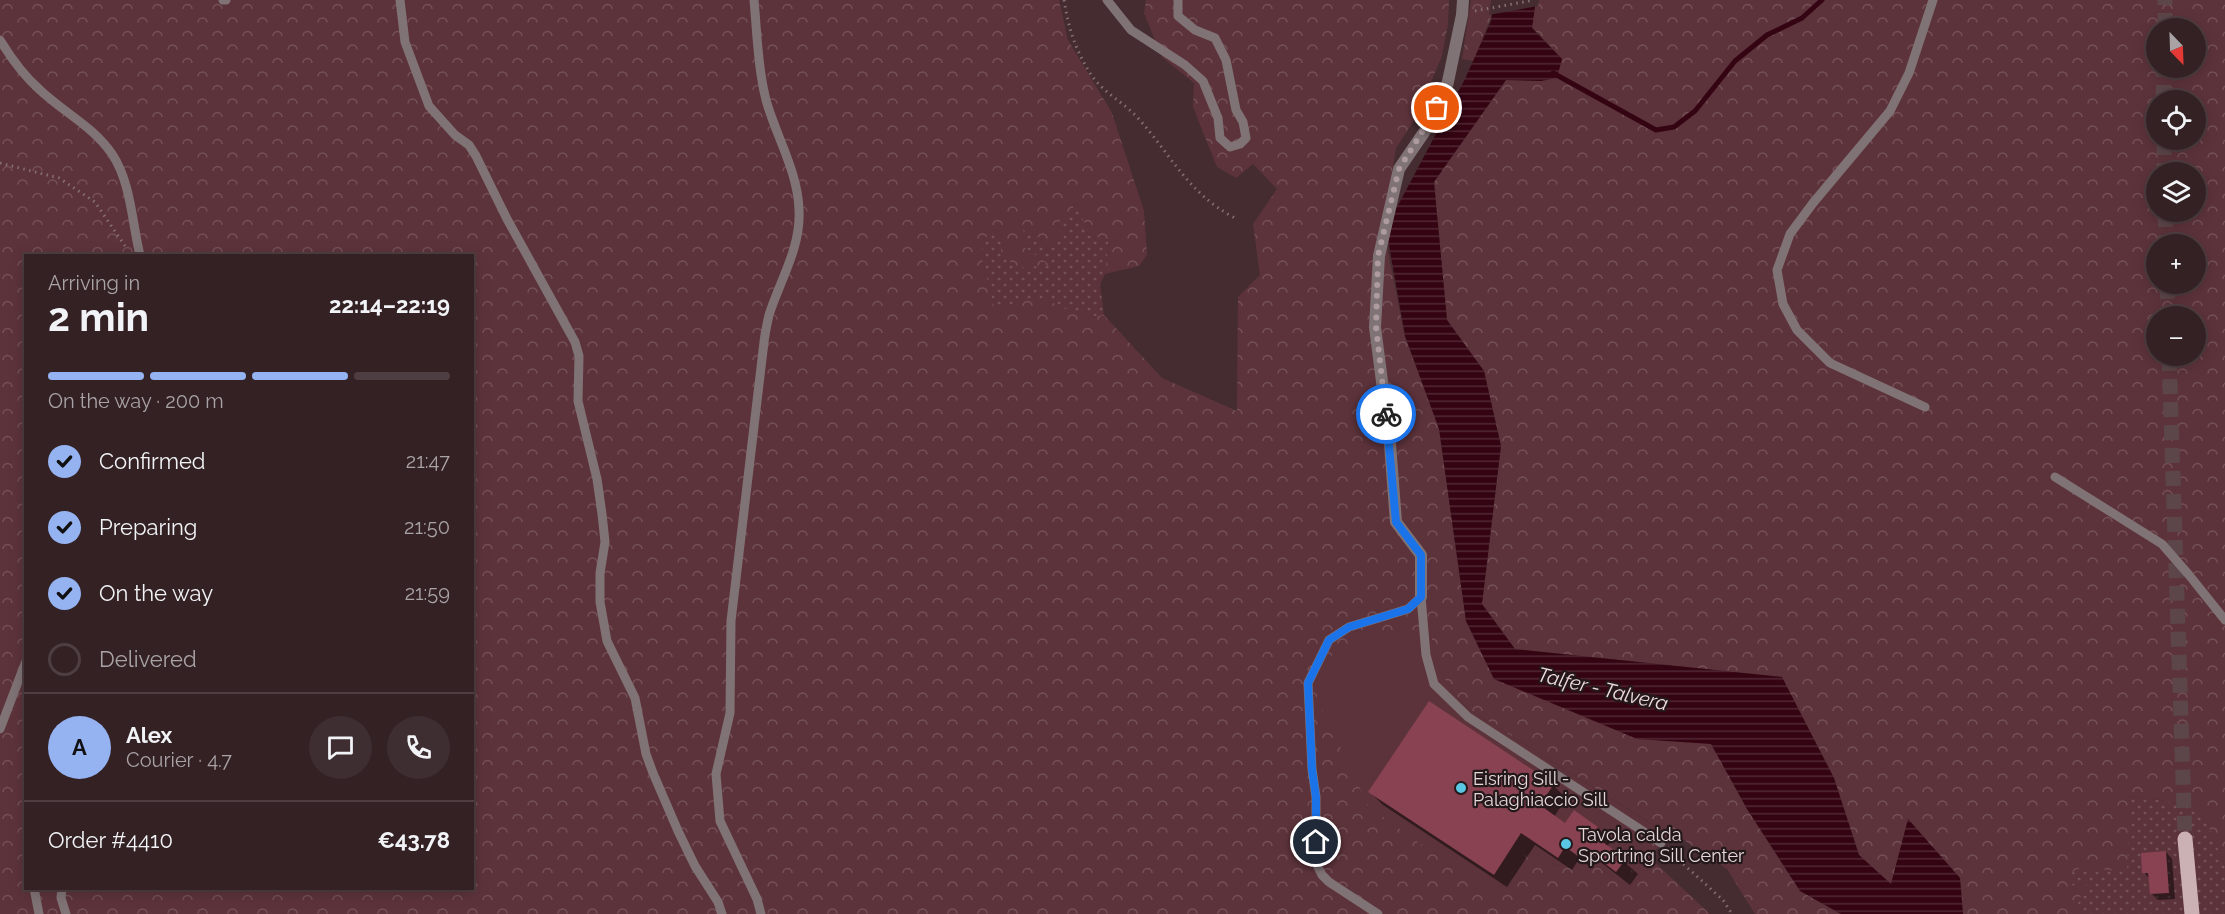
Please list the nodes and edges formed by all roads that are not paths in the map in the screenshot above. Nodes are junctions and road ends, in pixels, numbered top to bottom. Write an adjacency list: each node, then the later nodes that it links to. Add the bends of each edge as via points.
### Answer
1 (400, 0): 22 (lane, via 405,42 429,106 476,156 575,342 579,356 578,401 597,479 605,542 600,602 607,641 635,698 653,773 695,866)
2 (754, 0): 23 (lane, via 766,100 796,187 799,210 797,235 764,342 731,621 730,713 716,774 720,820 758,899)
3 (1107, 0): 4 (lane, via 1131,30 1203,81 1218,118 1220,138 1230,147 1240,144 1246,138 1226,60 1215,38 1195,30 1178,16)
4 (1178, 0)
5 (1463, 0): 12 (street, via 1446,91 1399,169 1378,256 1376,327 1396,522 1421,555)
6 (1933, 0): 10 (lane, via 1909,73 1890,111 1790,234 1777,270 1783,304 1797,330 1830,363)
7 (0, 40): 8 (lane)
8 (3, 52): 9 (lane, via 40,91 96,134 113,154 127,190)
9 (140, 254)
10 (1924, 407)
11 (2055, 477): 13 (lane, via 2162,544)
12 (1421, 597): 17 (lane, via 1426,655 1434,684 1468,717); 24 (lane, via 1408,609 1349,627 1329,640 1308,683 1317,865 1329,882)
13 (2225, 620)
14 (24, 666): 15 (lane)
15 (0, 729)
16 (2185, 839): 25 (main road)
17 (1661, 843)
18 (34, 890): 20 (lane)
19 (62, 890): 21 (lane)
20 (39, 914)
21 (66, 914)
22 (722, 914)
23 (761, 914)
24 (1378, 914)
25 (2192, 914)

